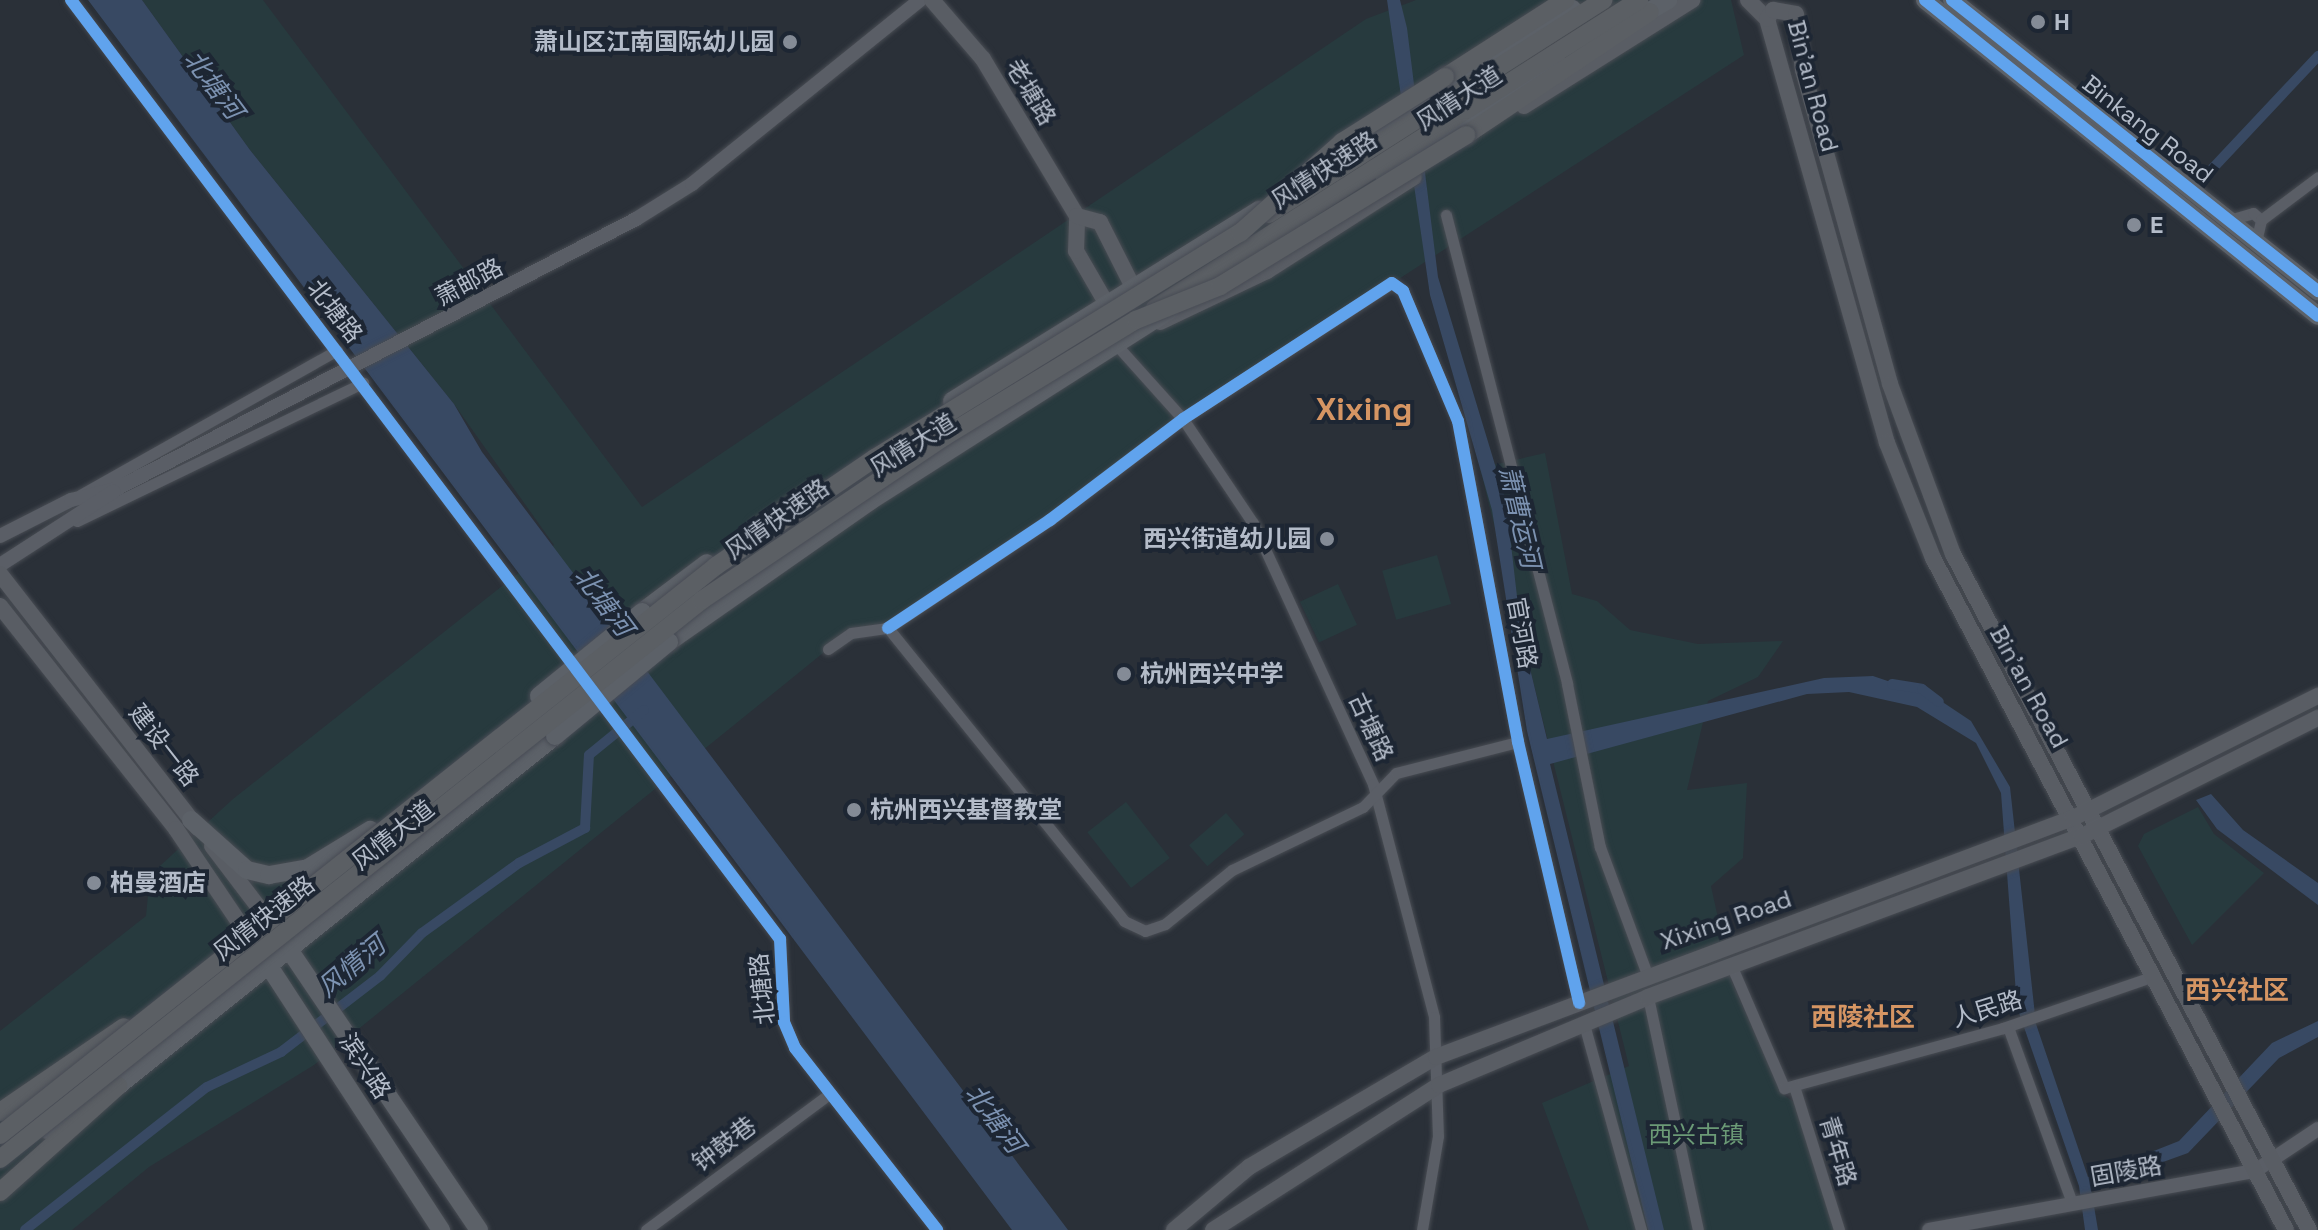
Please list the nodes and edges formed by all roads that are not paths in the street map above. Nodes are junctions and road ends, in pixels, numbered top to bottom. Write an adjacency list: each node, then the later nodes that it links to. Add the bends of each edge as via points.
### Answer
1 (71, 0): 29 (street, 北塘路)
2 (920, 0): 30 (street, 萧邮路, via 692,184)
3 (932, 0): 18 (main road, 老塘路, via 983,59)
4 (1565, 0): 15 (highway)
5 (1587, 0): 15 (main road, 风情大道)
6 (1603, 0): 21 (highway, 风情快速路, bridge)
7 (1668, 0): 12 (main road, 风情大道)
8 (1692, 0): 27 (main road, via 1267,271)
9 (1748, 0): 14 (main road)
10 (1925, 0): 26 (main road, Binkang Road)
11 (1952, 0): 19 (main road, Binkang Road)
12 (1644, 6): 27 (highway, 风情快速路, bridge); 27 (main road, 风情大道, via 1402,164); 27 (highway, bridge, via 1466,135 1220,286)
13 (1800, 7): 14 (main road, Bin'an Road, via 1782,9); 46 (main road, Bin'an Road, via 1803,70 1915,459 1953,554)
14 (1767, 19): 47 (main road, Bin'an Road, via 1904,490)
15 (1445, 83): 21 (highway, bridge, via 1342,142); 23 (main road, 风情大道, via 1394,123)
16 (2318, 177): 20 (street)
17 (1446, 215): 57 (street, via 1567,684 1600,847)
18 (1077, 216): 23 (main road, 老塘路, via 1100,222); 25 (main road, 老塘路, via 1076,251)
19 (2229, 220): 20 (street, via 2253,213); 22 (main road, Binkang Road)
20 (2261, 220): 22 (street)
21 (1240, 233): 72 (highway, 风情快速路, bridge, via 875,458 716,566)
22 (2256, 242): 24 (main road, Binkang Road)
23 (1132, 285): 25 (main road, 风情大道)
24 (2318, 291)
25 (1105, 301): 28 (street, 古塘路, via 1103,321); 50 (main road, 风情大道, bridge, via 788,506 642,612)
26 (2318, 316)
27 (1137, 327): 28 (main road, 风情大道); 73 (highway, 风情快速路, bridge, via 944,437 702,600)
28 (1114, 346): 32 (street, 古塘路); 54 (main road, 风情大道, bridge, via 870,501 669,642)
29 (337, 350): 30 (street, 北塘路); 34 (street)
30 (351, 367): 31 (street, 北塘路); 33 (street, 萧邮路)
31 (363, 383): 35 (street); 68 (street, 北塘路, via 780,939 784,1022)
32 (1183, 419): 40 (street, via 1050,520); 44 (street, 官河路, via 1392,283 1403,291 1458,421); 45 (street, 古塘路, via 1253,523)
33 (116, 489): 34 (street, 萧邮路); 35 (street)
34 (71, 500): 36 (street, 萧邮路)
35 (76, 522): 37 (street)
36 (0, 536)
37 (0, 565)
38 (0, 574): 48 (main road, 建设一路)
39 (0, 606): 53 (main road, 建设一路, via 176,829)
40 (888, 628): 41 (street, via 851,633); 45 (street, via 1134,928 1156,930 1232,870 1363,807)
41 (828, 649)
42 (2318, 696): 46 (main road, Xixing Road)
43 (2318, 718): 49 (main road, Xixing Road)
44 (1518, 742): 45 (street, via 1396,773); 60 (street, 官河路)
45 (1374, 794): 64 (street, 古塘路, via 1434,1017)
46 (2089, 809): 47 (main road, Xixing Road); 49 (main road, Bin'an Road)
47 (2073, 818): 51 (main road, Bin'an Road); 57 (main road, Xixing Road)
48 (191, 820): 50 (main road, via 247,870 269,875 308,868); 52 (main road, 建设一路)
49 (2099, 828): 51 (main road, Xixing Road); 74 (main road, Bin'an Road)
50 (370, 830): 52 (main road, 风情大道)
51 (2082, 836): 56 (main road, Xixing Road); 58 (main road, Bin'an Road)
52 (265, 914): 53 (main road, 风情大道); 54 (main road, 建设一路)
53 (244, 930): 55 (main road, 滨兴路); 62 (main road, 风情大道)
54 (288, 948): 55 (main road, 风情大道); 80 (main road, 滨兴路)
55 (268, 964): 66 (main road, 风情大道); 81 (main road, 滨兴路)
56 (1732, 967): 59 (main road, Xixing Road); 67 (street, 青年路)
57 (1647, 974): 60 (main road, Xixing Road)
58 (2154, 976): 63 (street, 人民路); 76 (main road, Bin'an Road)
59 (1648, 997): 61 (main road, Xixing Road); 89 (street)
60 (1581, 1002): 64 (main road, Xixing Road)
61 (1586, 1023): 65 (main road, Xixing Road); 88 (street)
62 (124, 1027): 69 (highway); 70 (main road, 风情大道)
63 (2008, 1027): 67 (street, 人民路); 78 (street)
64 (1436, 1057): 65 (street, 古塘路); 85 (main road, Xixing Road, via 1249,1167)
65 (1439, 1085): 86 (main road, Xixing Road); 87 (street, 古塘路, via 1436,1178)
66 (118, 1086): 75 (main road, 风情大道); 77 (highway)
67 (1789, 1087): 90 (street, 青年路)
68 (829, 1094): 79 (street, 北塘路); 82 (street, 钟鼓巷)
69 (0, 1112)
70 (0, 1124)
71 (2318, 1129): 74 (street, 固陵路)
72 (0, 1135)
73 (0, 1159)
74 (2274, 1163): 76 (street, 固陵路); 93 (main road, Bin'an Road)
75 (0, 1170)
76 (2255, 1171): 78 (street, 固陵路); 92 (main road, Bin'an Road)
77 (0, 1192)
78 (2072, 1203): 91 (street, 固陵路)
79 (922, 1212): 83 (street, 北塘路); 84 (street, 北塘路)
80 (477, 1229)
81 (441, 1230)
82 (646, 1230)
83 (929, 1230)
84 (937, 1230)
85 (1174, 1230)
86 (1213, 1230)
87 (1422, 1230)
88 (1641, 1230)
89 (1698, 1230)
90 (1839, 1230)
91 (1929, 1230)
92 (2286, 1230)
93 (2309, 1230)

